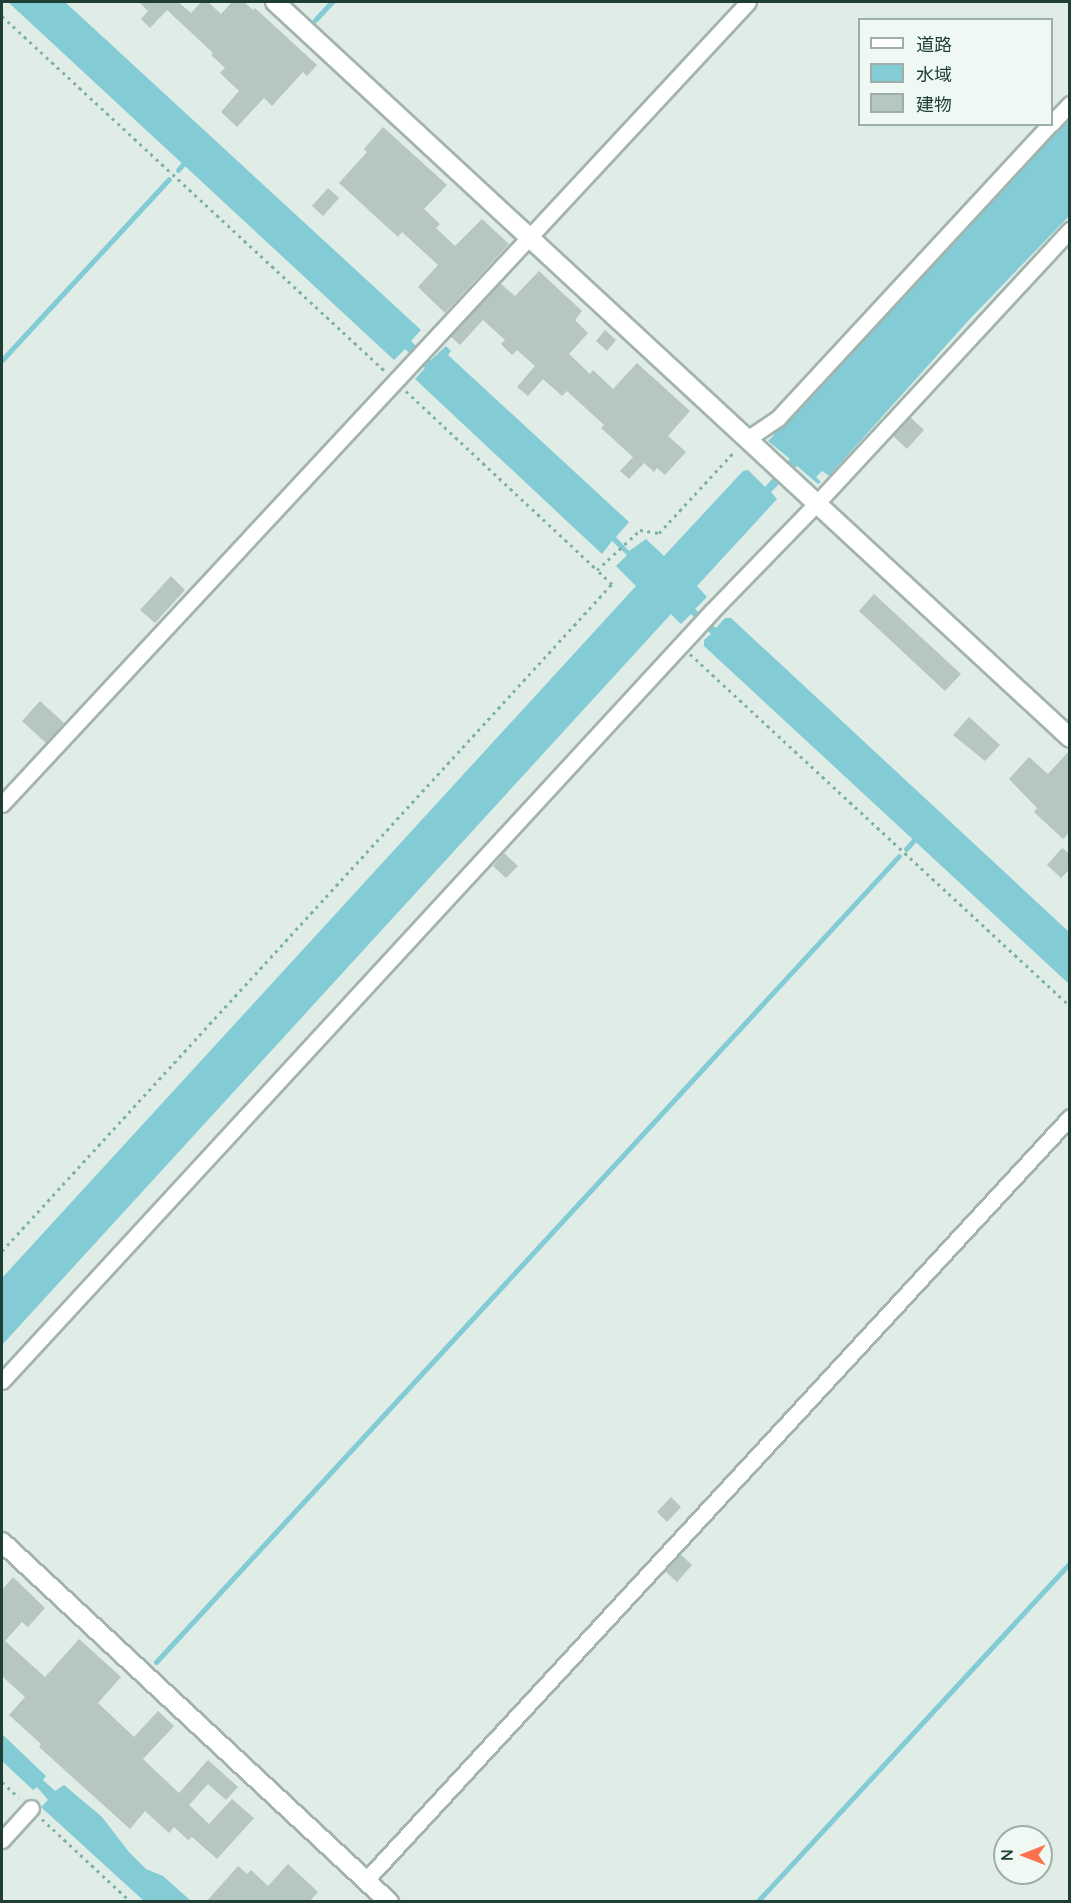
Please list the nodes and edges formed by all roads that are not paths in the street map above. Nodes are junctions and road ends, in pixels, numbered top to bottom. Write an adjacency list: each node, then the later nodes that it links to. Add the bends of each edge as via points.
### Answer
1 (275, 2): 7 (street)
2 (748, 2): 7 (street)
3 (1070, 104): 4 (street)
4 (1053, 122)
5 (1049, 126): 8 (street, via 778,418)
6 (1070, 230): 9 (street)
7 (528, 236): 8 (street); 11 (street)
8 (747, 439): 9 (street)
9 (816, 504): 10 (street); 13 (street, via 712,611)
10 (1070, 738)
11 (2, 804)
12 (1070, 1117): 17 (street)
13 (2, 1381)
14 (2, 1542): 17 (street)
15 (30, 1808): 16 (street)
16 (2, 1840)
17 (366, 1880): 18 (street)
18 (389, 1902)

